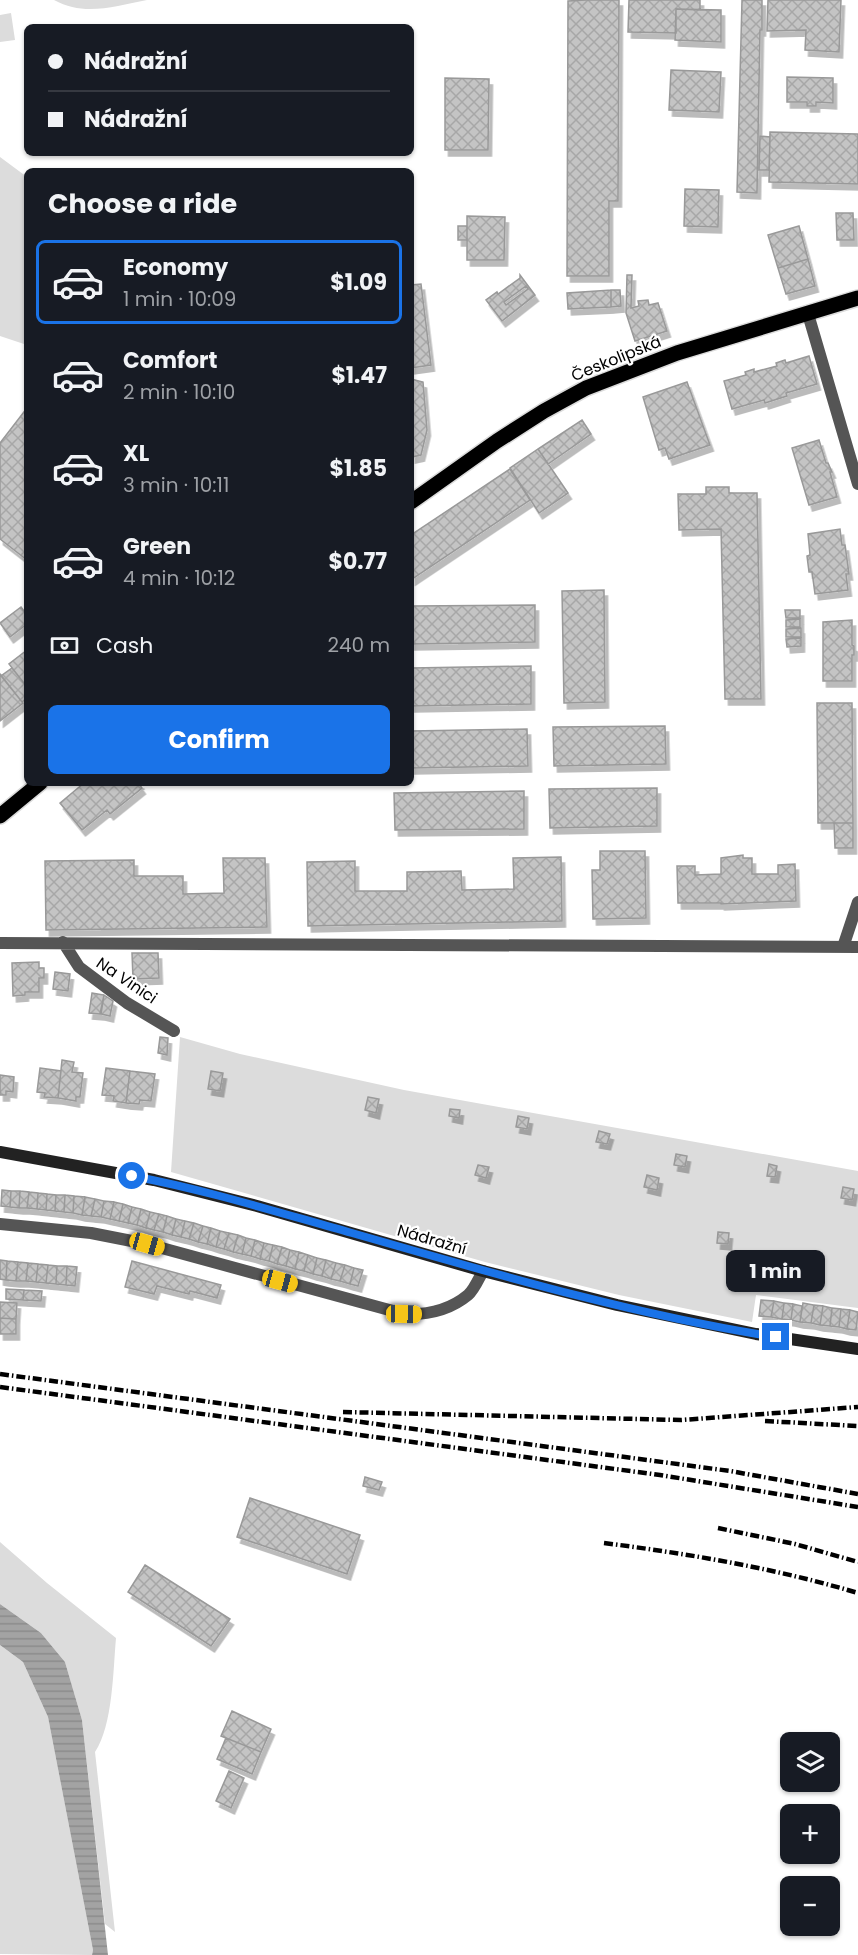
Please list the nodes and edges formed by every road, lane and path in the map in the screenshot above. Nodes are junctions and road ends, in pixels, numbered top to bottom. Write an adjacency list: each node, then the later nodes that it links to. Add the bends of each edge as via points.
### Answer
1 (858, 298): 2 (main road, Českolipská)
2 (808, 314): 3 (street); 4 (main road, Českolipská, via 677,353 586,388 497,441)
3 (858, 484)
4 (414, 500)
5 (36, 786): 6 (main road)
6 (0, 816)
7 (858, 902): 10 (street)
8 (63, 942): 9 (street); 10 (street); 12 (street, Na Vinici, via 79,968)
9 (0, 943)
10 (843, 947): 11 (street)
11 (858, 947)
12 (174, 1031)
13 (0, 1152): 15 (main road, Nádražní, via 154,1180)
14 (0, 1224): 15 (street, via 91,1233 147,1244 404,1314 444,1309 469,1294)
15 (483, 1271): 16 (main road, Nádražní, via 756,1334)
16 (858, 1349)

